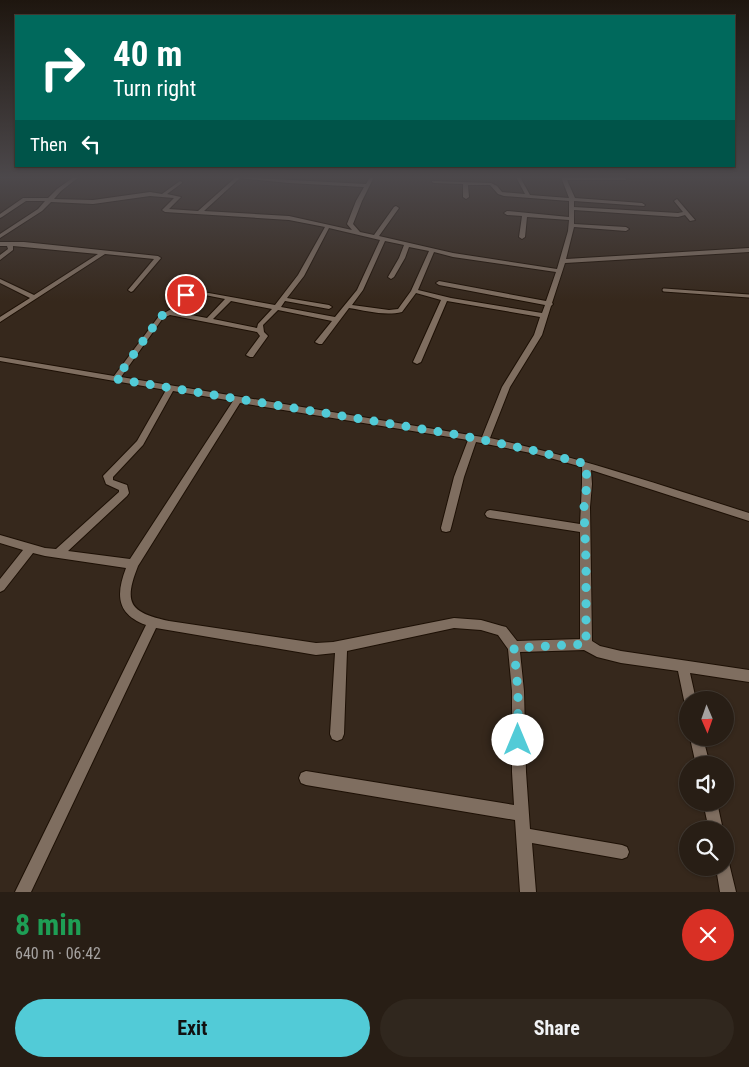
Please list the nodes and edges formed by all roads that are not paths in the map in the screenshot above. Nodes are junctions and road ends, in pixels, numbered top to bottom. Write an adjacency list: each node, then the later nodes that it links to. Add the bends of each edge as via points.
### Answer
1 (26, 219): 12 (street)
2 (292, 219): 9 (street)
3 (352, 219): 11 (street, via 350,224)
4 (390, 219): 14 (street)
5 (525, 219): 13 (street)
6 (549, 219): 8 (street)
7 (571, 219): 8 (street)
8 (571, 222): 10 (street); 22 (street)
9 (328, 226): 11 (street); 34 (street, via 305,270)
10 (626, 229)
11 (358, 234): 14 (street)
12 (0, 236)
13 (522, 237)
14 (379, 238): 16 (street); 36 (street, via 360,290)
15 (0, 244): 17 (street)
16 (407, 244): 18 (street); 24 (street)
17 (10, 245): 20 (street); 21 (street, via 11,249)
18 (432, 250): 23 (street); 29 (street)
19 (749, 250): 22 (street)
20 (103, 253): 27 (street, via 158,258); 31 (street)
21 (0, 258)
22 (563, 261): 23 (street)
23 (560, 271): 35 (street)
24 (391, 277)
25 (0, 281): 31 (street)
26 (439, 283): 35 (street)
27 (131, 290)
28 (664, 290): 30 (lane)
29 (414, 291): 33 (street); 36 (street, via 396,312)
30 (749, 296)
31 (34, 297): 41 (street)
32 (230, 298): 38 (street); 39 (street, via 194,291); 42 (street)
33 (445, 298): 40 (street); 48 (street)
34 (284, 299): 37 (street); 38 (street)
35 (550, 304): 40 (street)
36 (348, 306): 43 (street)
37 (329, 307)
38 (276, 308): 43 (street); 44 (street, via 260,325)
39 (168, 312): 42 (street); 49 (street, via 161,316)
40 (545, 316): 53 (street, via 538,335 506,387)
41 (0, 320)
42 (209, 320): 44 (street)
43 (337, 320): 45 (street)
44 (260, 330): 46 (street, via 264,336 262,341)
45 (319, 342)
46 (250, 355)
47 (0, 359): 49 (street)
48 (417, 362)
49 (116, 379): 50 (street)
50 (171, 388): 51 (street); 61 (street, via 140,444 108,476 109,482 124,488 124,493)
51 (238, 400): 52 (street); 62 (street)
52 (473, 438): 53 (street); 57 (street)
53 (485, 440): 54 (street)
54 (586, 464): 56 (street); 58 (street)
55 (490, 514): 58 (street)
56 (749, 517)
57 (446, 528)
58 (585, 529): 65 (street)
59 (0, 539): 60 (street)
60 (30, 549): 61 (street); 63 (street)
61 (58, 554): 62 (street)
62 (133, 564): 64 (street, via 125,583 124,600 134,614)
63 (0, 587)
64 (153, 624): 66 (street, via 316,648); 77 (street)
65 (586, 644): 67 (street); 68 (street, via 597,651)
66 (341, 646): 67 (street, via 454,623 502,631); 71 (street)
67 (514, 648): 73 (street)
68 (683, 667): 69 (street); 70 (street)
69 (749, 676)
70 (688, 691)
71 (337, 734)
72 (306, 778): 73 (street)
73 (523, 814): 74 (street)
74 (525, 836): 75 (street); 78 (street)
75 (622, 852)
76 (725, 876): 79 (street)
77 (23, 892)
78 (528, 892)
79 (728, 892)

